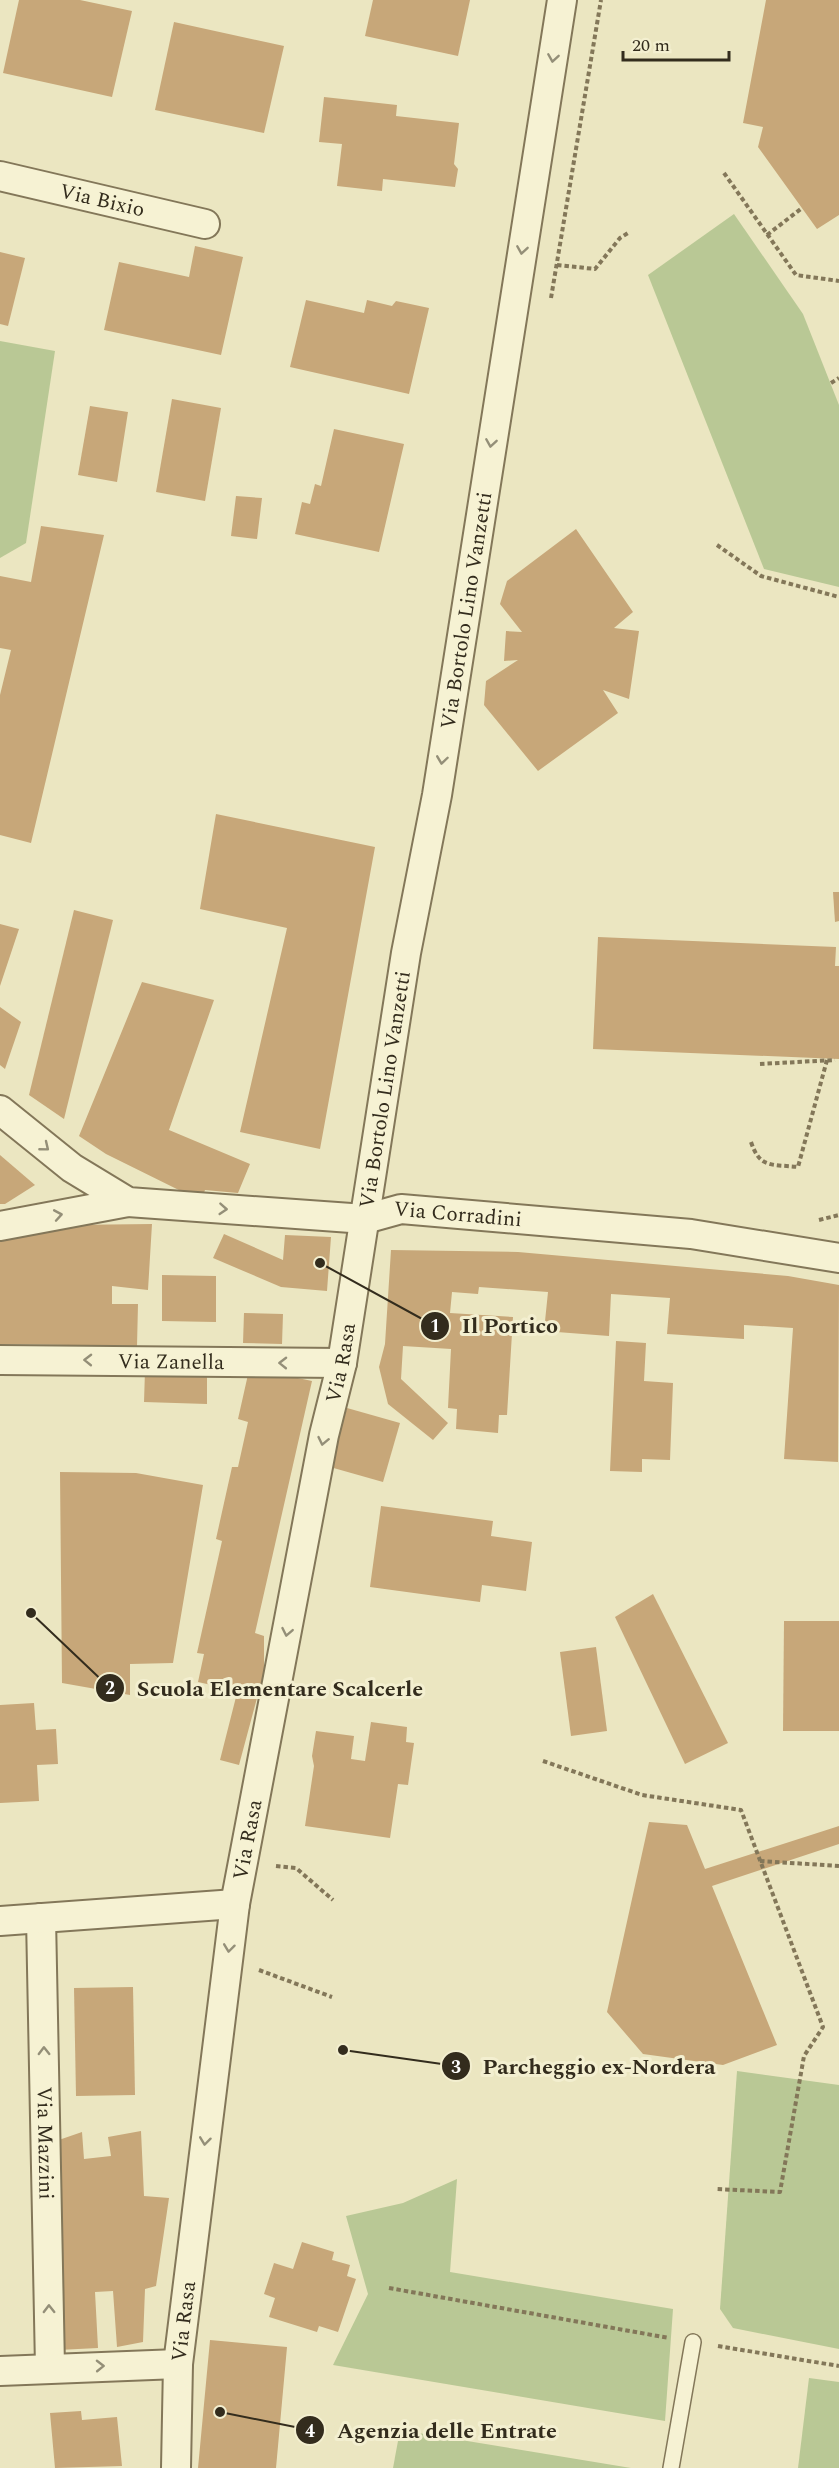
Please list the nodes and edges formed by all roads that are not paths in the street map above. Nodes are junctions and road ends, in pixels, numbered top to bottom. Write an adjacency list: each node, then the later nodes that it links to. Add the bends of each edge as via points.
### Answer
1 (562, 0): 6 (street, Via Bortolo Lino Vanzetti, one-way to 6, via 437,795 406,953)
2 (0, 176): 3 (street, Via Bixio)
3 (205, 224)
4 (0, 1110): 5 (street, Via Corradini, one-way to 5, via 72,1168)
5 (129, 1202): 6 (street, Via Corradini, one-way to 6); 7 (street, one-way to 5)
6 (365, 1219): 8 (street, Via Corradini, via 401,1209 691,1234); 10 (street, Via Rasa)
7 (0, 1226)
8 (839, 1258)
9 (0, 1360): 10 (street, Via Zanella, one-way to 9)
10 (342, 1363): 11 (street, Via Rasa, one-way to 11, via 324,1435)
11 (235, 1904): 12 (street); 15 (street, Via Rasa, one-way to 15)
12 (41, 1918): 13 (street); 16 (street, Via Mazzini, one-way to 12)
13 (0, 1921)
14 (693, 2342): 19 (lane)
15 (178, 2364): 16 (street, one-way to 15); 18 (street, Via Rasa)
16 (50, 2367): 17 (street)
17 (0, 2371)
18 (176, 2468)
19 (671, 2468)

